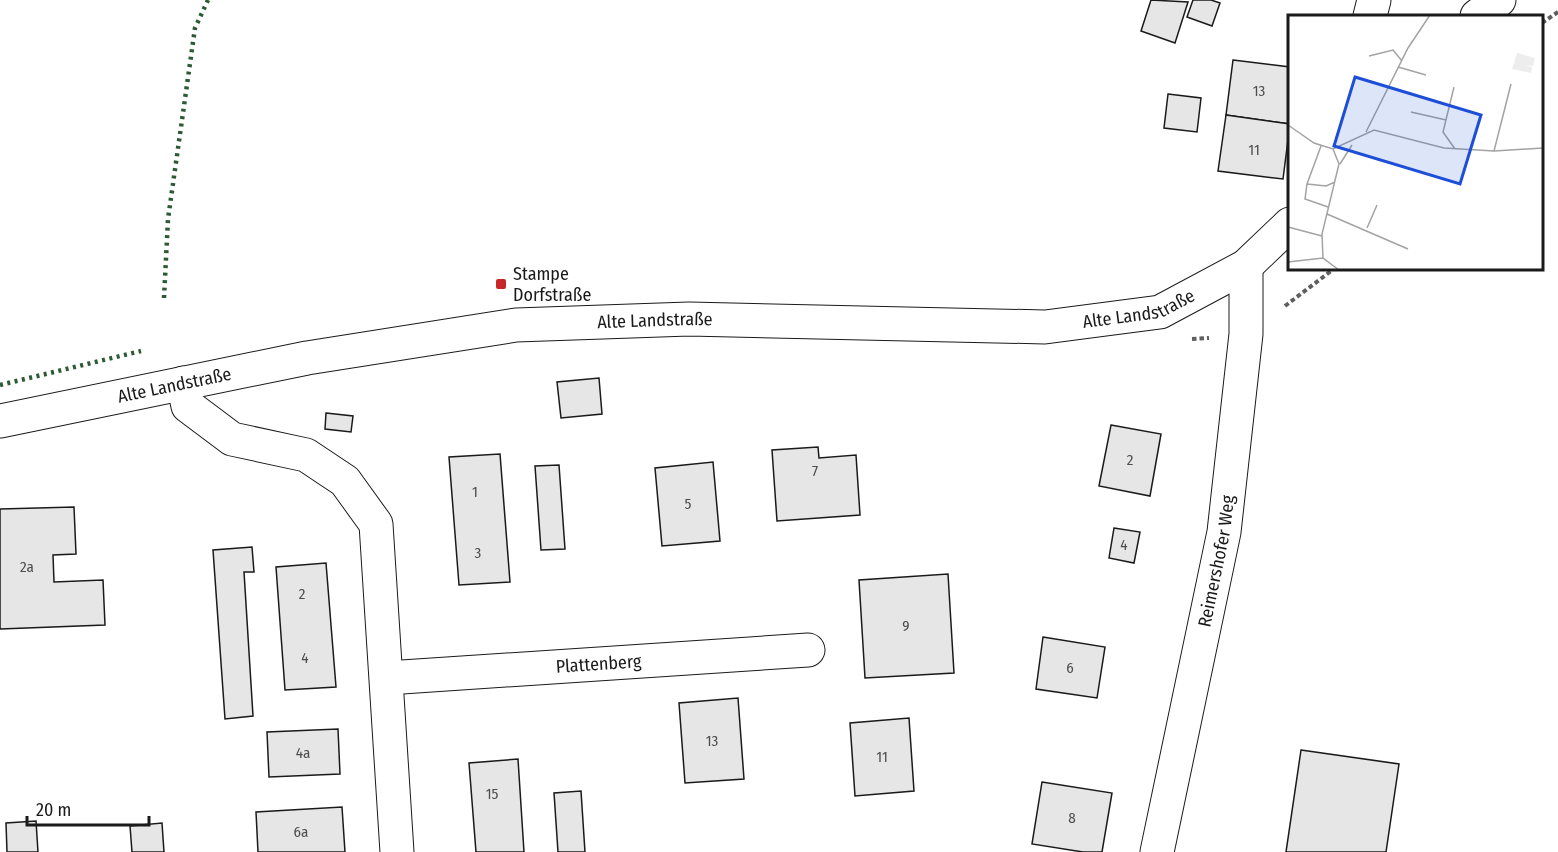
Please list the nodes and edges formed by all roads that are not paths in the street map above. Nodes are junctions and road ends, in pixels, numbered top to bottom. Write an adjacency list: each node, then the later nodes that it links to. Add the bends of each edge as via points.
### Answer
1 (1374, 0): 3 (street)
2 (1498, 0): 4 (street)
3 (1370, 15)
4 (1478, 15)
5 (1288, 226): 6 (street, Alte Landstraße)
6 (1246, 266): 7 (street, Alte Landstraße, via 1160,312 1045,327 689,319 516,325 308,358); 12 (street, Reimershofer Weg, via 1246,334 1224,532)
7 (183, 383): 8 (street, Alte Landstraße); 10 (street, via 188,406 232,439 306,455 345,481 375,524)
8 (0, 421)
9 (808, 650): 10 (street, Plattenberg)
10 (387, 678): 11 (street)
11 (397, 852)
12 (1157, 852)

